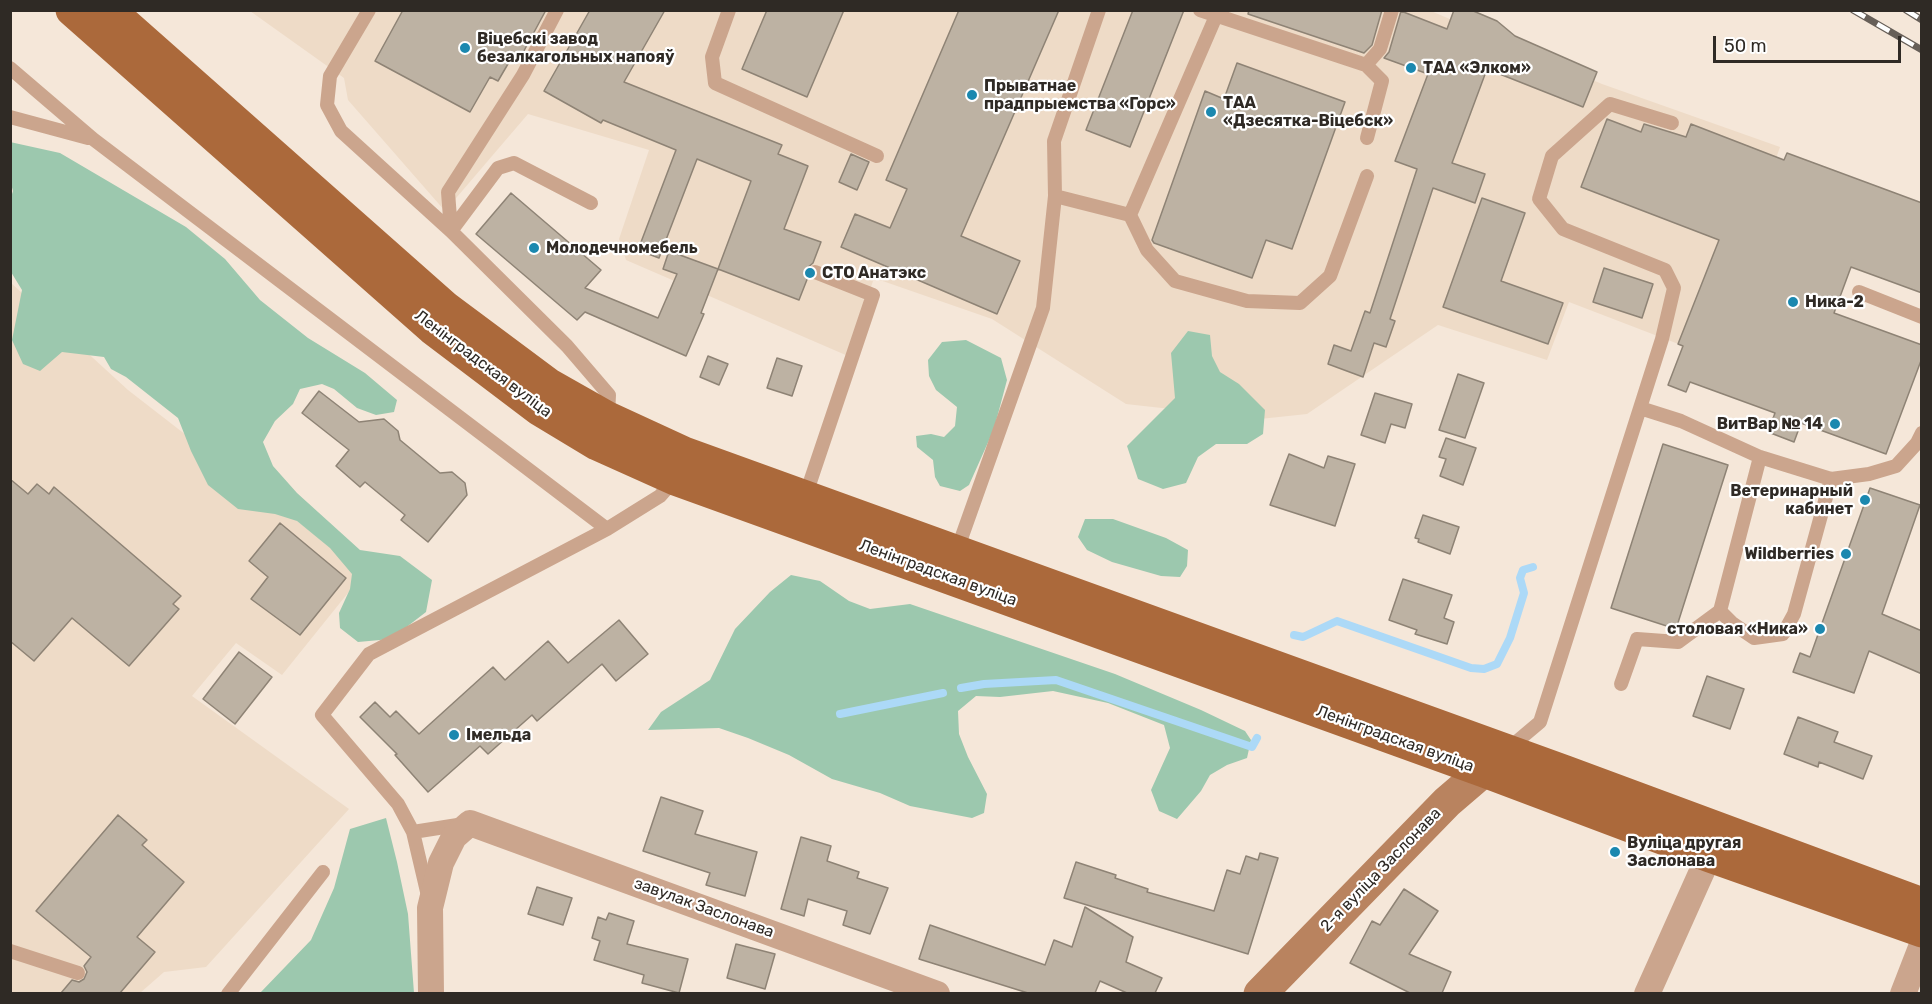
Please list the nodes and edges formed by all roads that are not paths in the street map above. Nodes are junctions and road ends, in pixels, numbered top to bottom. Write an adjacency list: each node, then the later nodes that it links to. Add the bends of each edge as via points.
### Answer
1 (72, 10): 26 (main road, Ленінградская вуліца, via 432,328 538,409)
2 (109, 10): 26 (main road, Ленінградская вуліца, via 446,308 548,384)
3 (369, 10): 21 (lane, via 330,76 327,105 341,131)
4 (557, 10): 21 (lane, via 524,75 448,192)
5 (729, 10): 16 (lane, via 712,57 715,83)
6 (1099, 10): 18 (lane, via 1054,141)
7 (1200, 10): 9 (lane)
8 (1392, 10): 10 (lane, via 1380,49)
9 (1216, 16): 10 (lane); 20 (lane)
10 (1366, 65): 14 (lane, via 1382,81)
11 (10, 68): 15 (lane)
12 (10, 117): 15 (lane)
13 (1672, 123): 25 (lane, via 1610,104 1552,156 1539,199 1563,229 1665,270 1674,288)
14 (1367, 138)
15 (93, 140): 32 (lane)
16 (877, 156)
17 (1367, 176): 20 (lane, via 1330,276 1300,303 1247,301 1175,281 1147,250)
18 (1055, 196): 20 (lane); 33 (lane, via 1043,308)
19 (591, 204): 21 (lane, via 514,164 498,168)
20 (1131, 215)
21 (451, 231): 26 (lane, via 567,346 609,395)
22 (815, 272): 31 (lane, via 873,294)
23 (1859, 292): 24 (lane)
24 (1922, 318)
25 (1640, 408): 28 (lane); 36 (lane, via 1540,722)
26 (603, 431): 29 (main road, Ленінградская вуліца)
27 (1922, 433): 30 (lane, via 1896,466)
28 (1760, 457): 30 (lane); 34 (lane)
29 (680, 466): 31 (main road, Ленінградская вуліца); 32 (lane, via 660,496)
30 (1831, 479): 34 (lane, via 1794,614 1783,634 1754,638)
31 (801, 509): 33 (main road, Ленінградская вуліца)
32 (607, 529): 38 (lane, via 369,654 322,715 398,804)
33 (952, 565): 36 (main road, Ленінградская вуліца)
34 (1720, 611): 35 (lane, via 1678,642 1637,639)
35 (1621, 684)
36 (1495, 761): 39 (main road, Ленінградская вуліца); 50 (main road, 2-я вуліца Заслонава, via 1447,802)
37 (470, 823): 38 (lane); 42 (street, via 454,837 441,862); 49 (street, завулак Заслонава)
38 (413, 832): 42 (lane)
39 (1715, 843): 41 (main road, Ленінградская вуліца); 43 (main road, Ленінградская вуліца); 51 (street)
40 (322, 872): 47 (lane)
41 (1922, 904)
42 (430, 908): 48 (street)
43 (1922, 931)
44 (1922, 945): 52 (street)
45 (10, 951): 46 (lane)
46 (78, 973)
47 (228, 993)
48 (431, 993)
49 (937, 993)
50 (1260, 993)
51 (1647, 993)
52 (1904, 993)

